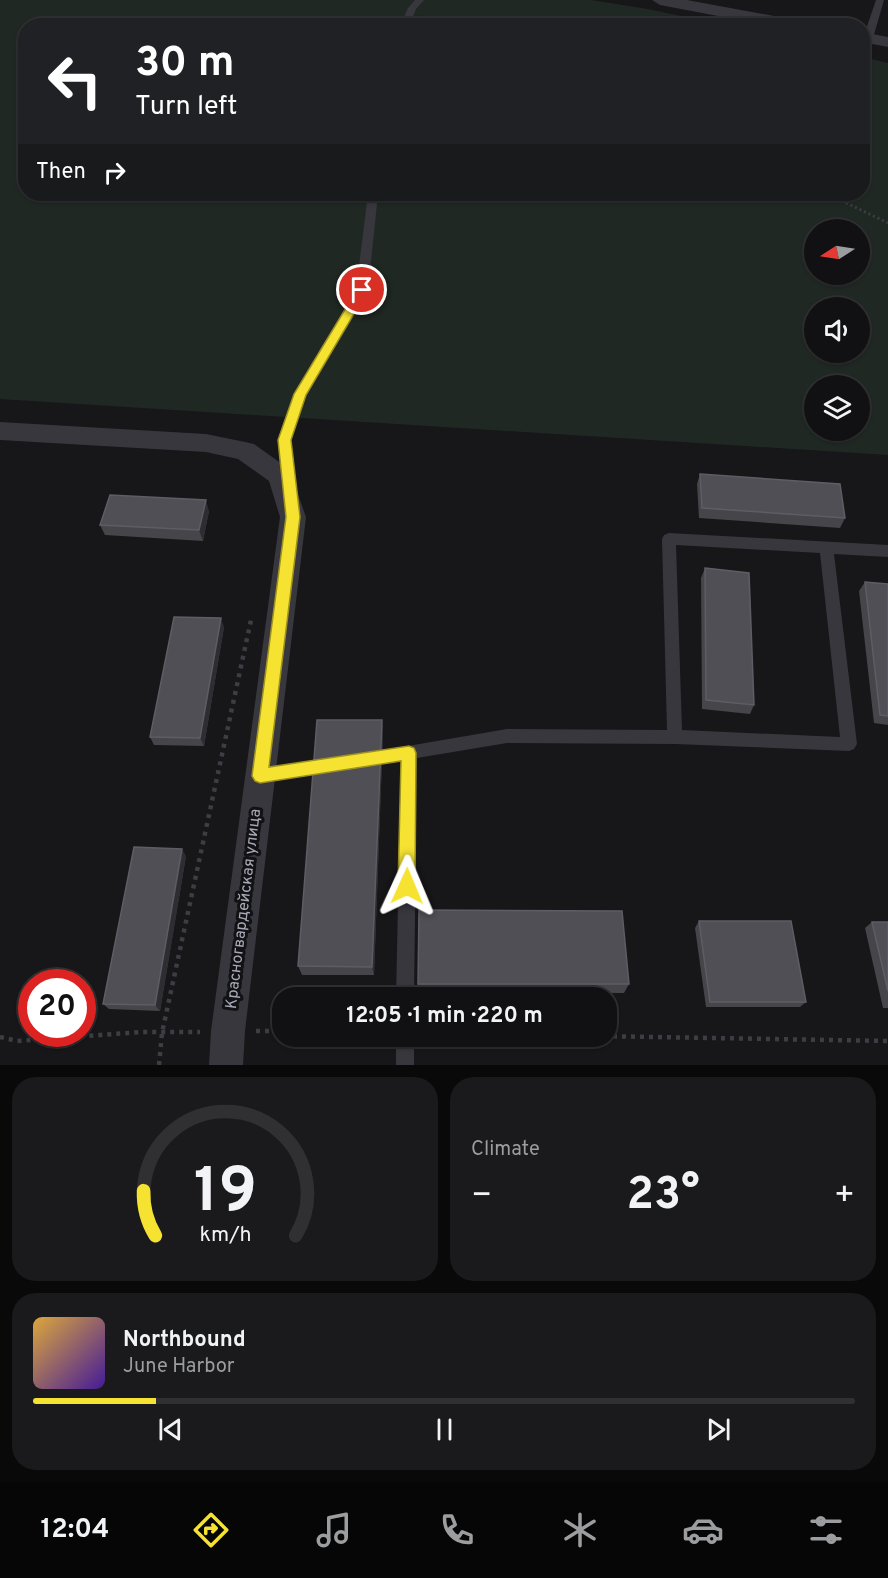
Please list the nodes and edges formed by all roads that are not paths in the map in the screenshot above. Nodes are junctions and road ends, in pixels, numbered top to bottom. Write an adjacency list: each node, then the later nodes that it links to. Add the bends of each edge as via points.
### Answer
1 (420, 0): 4 (lane)
2 (660, 0): 5 (street)
3 (880, 0): 6 (lane)
4 (408, 18)
5 (758, 18)
6 (870, 25)
7 (870, 38): 8 (street)
8 (888, 42)
9 (372, 201): 11 (lane, via 362,290 300,394 284,440)
10 (0, 431): 11 (street, Красногвардейская улица, via 207,443 245,451 280,476)
11 (293, 517): 16 (street, Красногвардейская улица)
12 (826, 548): 13 (lane); 14 (lane, via 669,539); 14 (lane, via 849,744)
13 (888, 551)
14 (675, 737): 15 (lane, via 507,736)
15 (409, 753): 16 (lane); 17 (lane)
16 (260, 776): 19 (street, Красногвардейская улица)
17 (405, 987)
18 (405, 1047): 20 (lane)
19 (226, 1065)
20 (405, 1065)

